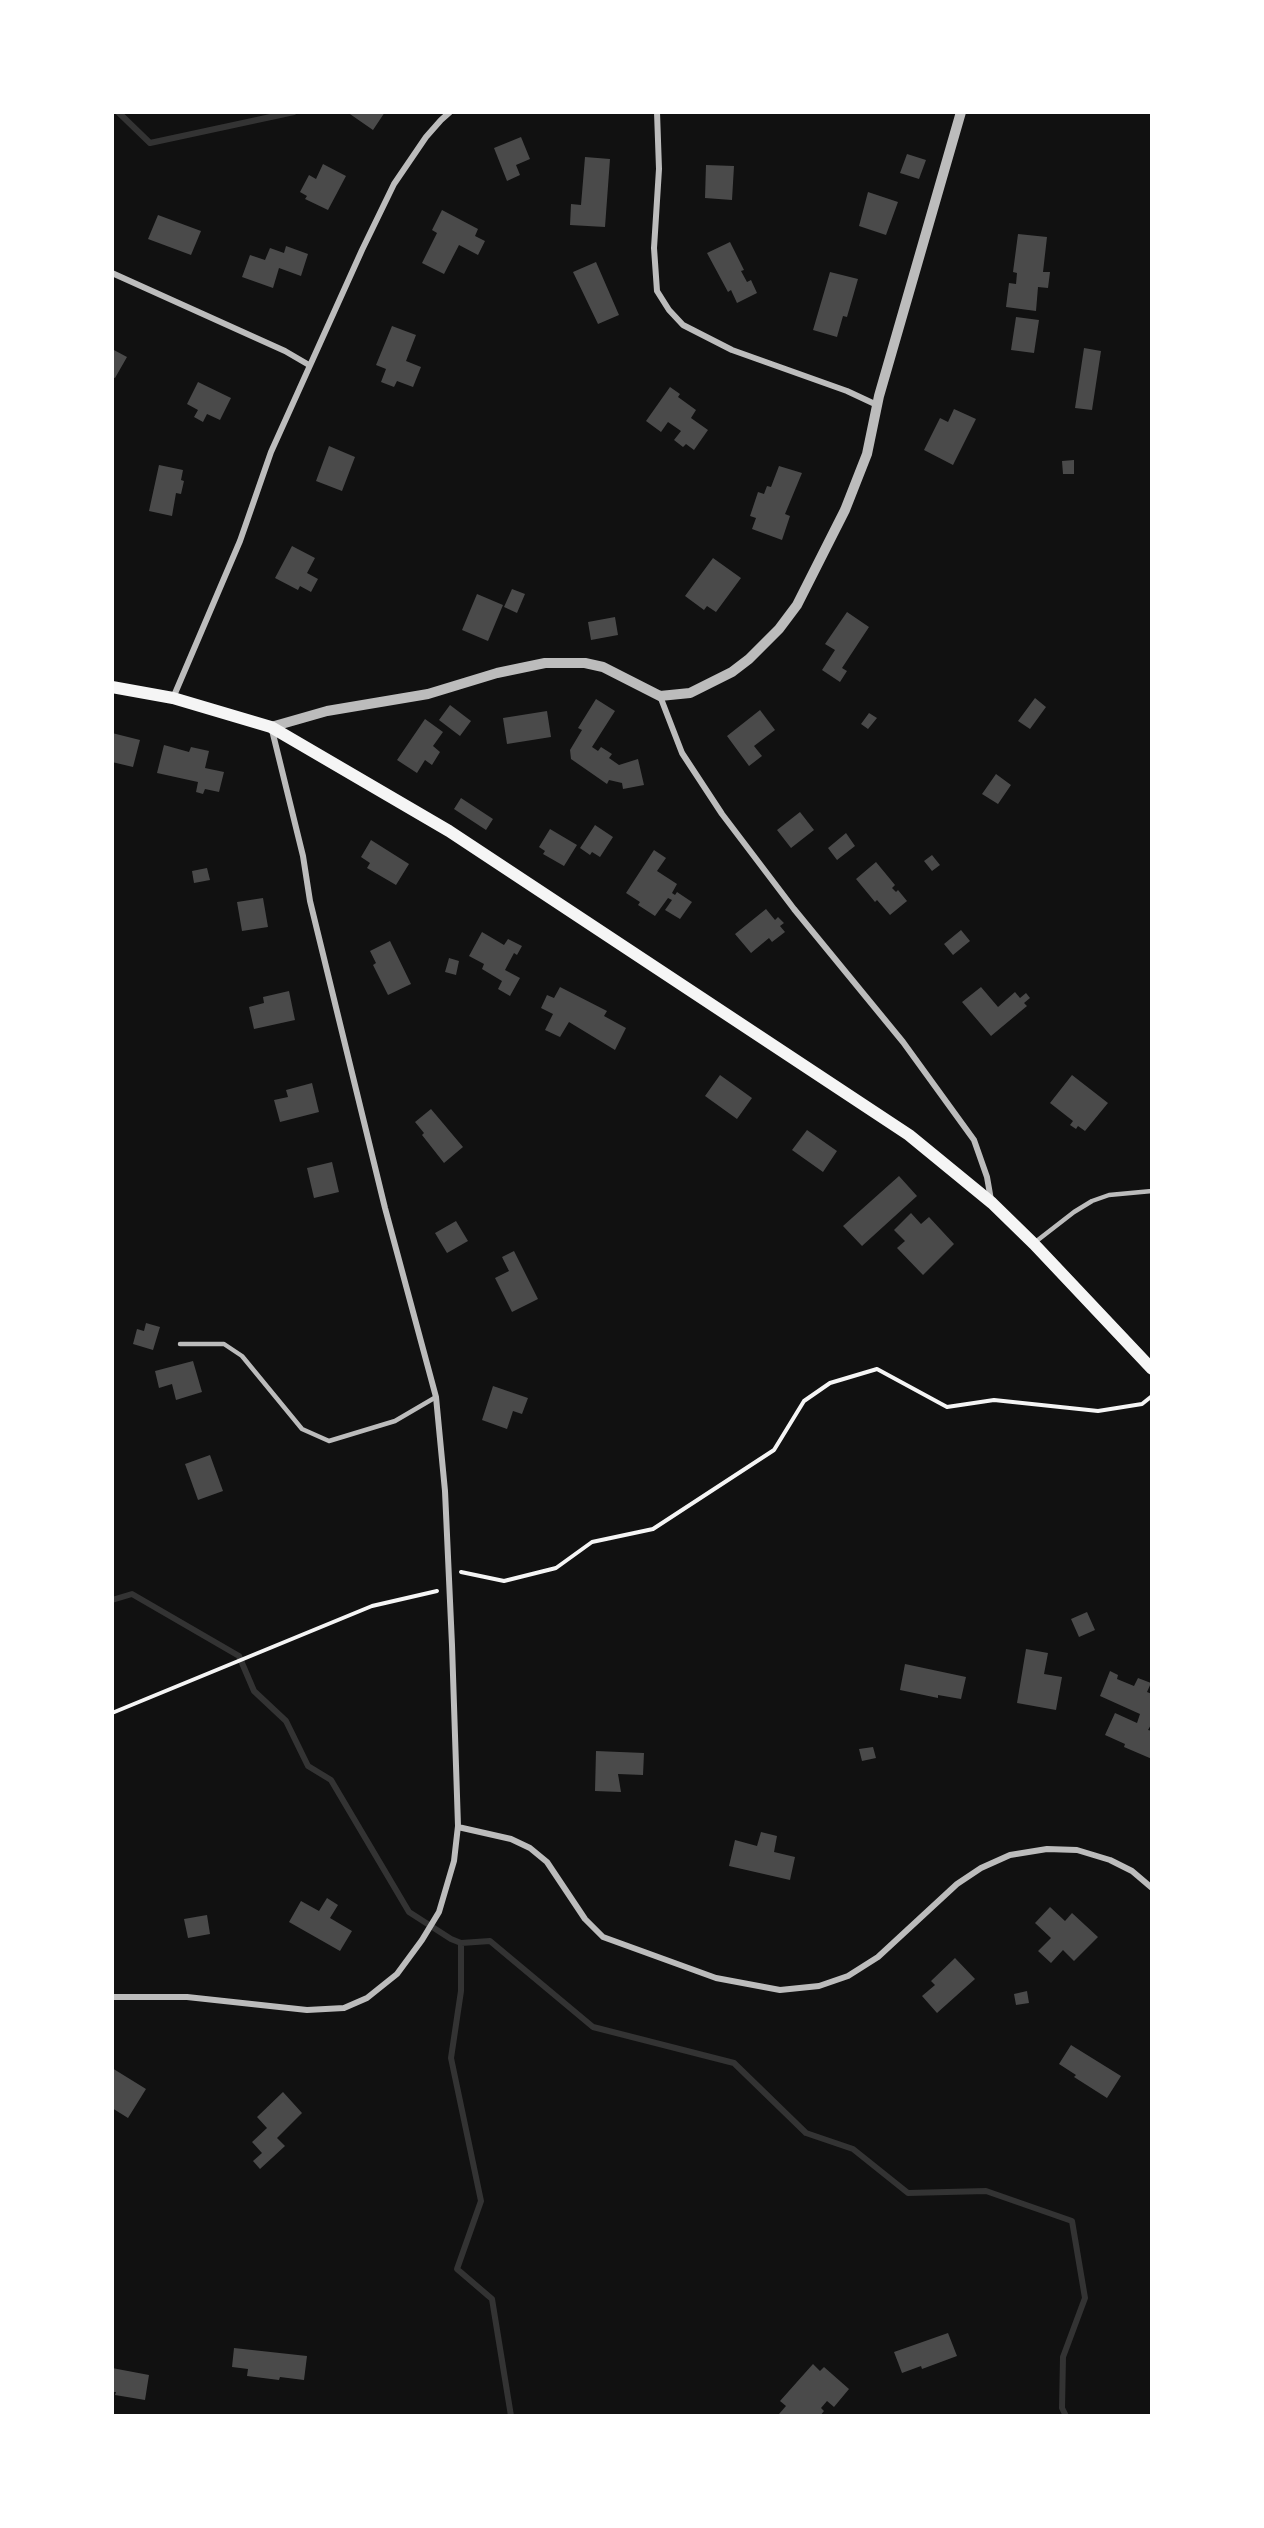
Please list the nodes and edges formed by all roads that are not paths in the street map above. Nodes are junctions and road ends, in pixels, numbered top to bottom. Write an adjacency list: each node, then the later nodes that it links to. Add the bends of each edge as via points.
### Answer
1 (450, 112): 5 (street, via 426,137 394,184)
2 (657, 112): 6 (street, via 659,169 654,248 657,291 669,310 683,325 732,350)
3 (961, 112): 6 (street)
4 (112, 273): 5 (street)
5 (309, 364): 9 (street)
6 (877, 405): 8 (street, via 867,454 845,510 797,605 779,629 732,672 690,693)
7 (112, 687): 9 (main road)
8 (660, 696): 10 (street, via 603,667 545,663 428,694 327,711); 12 (street, via 682,753 722,814 903,1042 974,1140)
9 (173, 698): 10 (main road)
10 (271, 727): 12 (main road, via 449,831 909,1135); 16 (street, via 388,1220)
11 (1152, 1191): 13 (lane, via 1109,1195 1092,1201)
12 (992, 1203): 13 (main road)
13 (1034, 1244): 15 (main road)
14 (180, 1344): 16 (lane, via 224,1344 242,1356 302,1429 329,1442 394,1421)
15 (1152, 1369)
16 (436, 1397): 17 (street, via 450,1588)
17 (458, 1827): 18 (street, via 511,1839 530,1848 547,1862 585,1919 603,1937 716,1978 780,1990 819,1986 848,1976 878,1957 957,1884 1010,1855 1077,1850 1132,1871); 19 (street, via 454,1861 438,1912 397,1974 367,1998 344,2008 307,2010 188,1997)
18 (1152, 1888)
19 (112, 1997)

